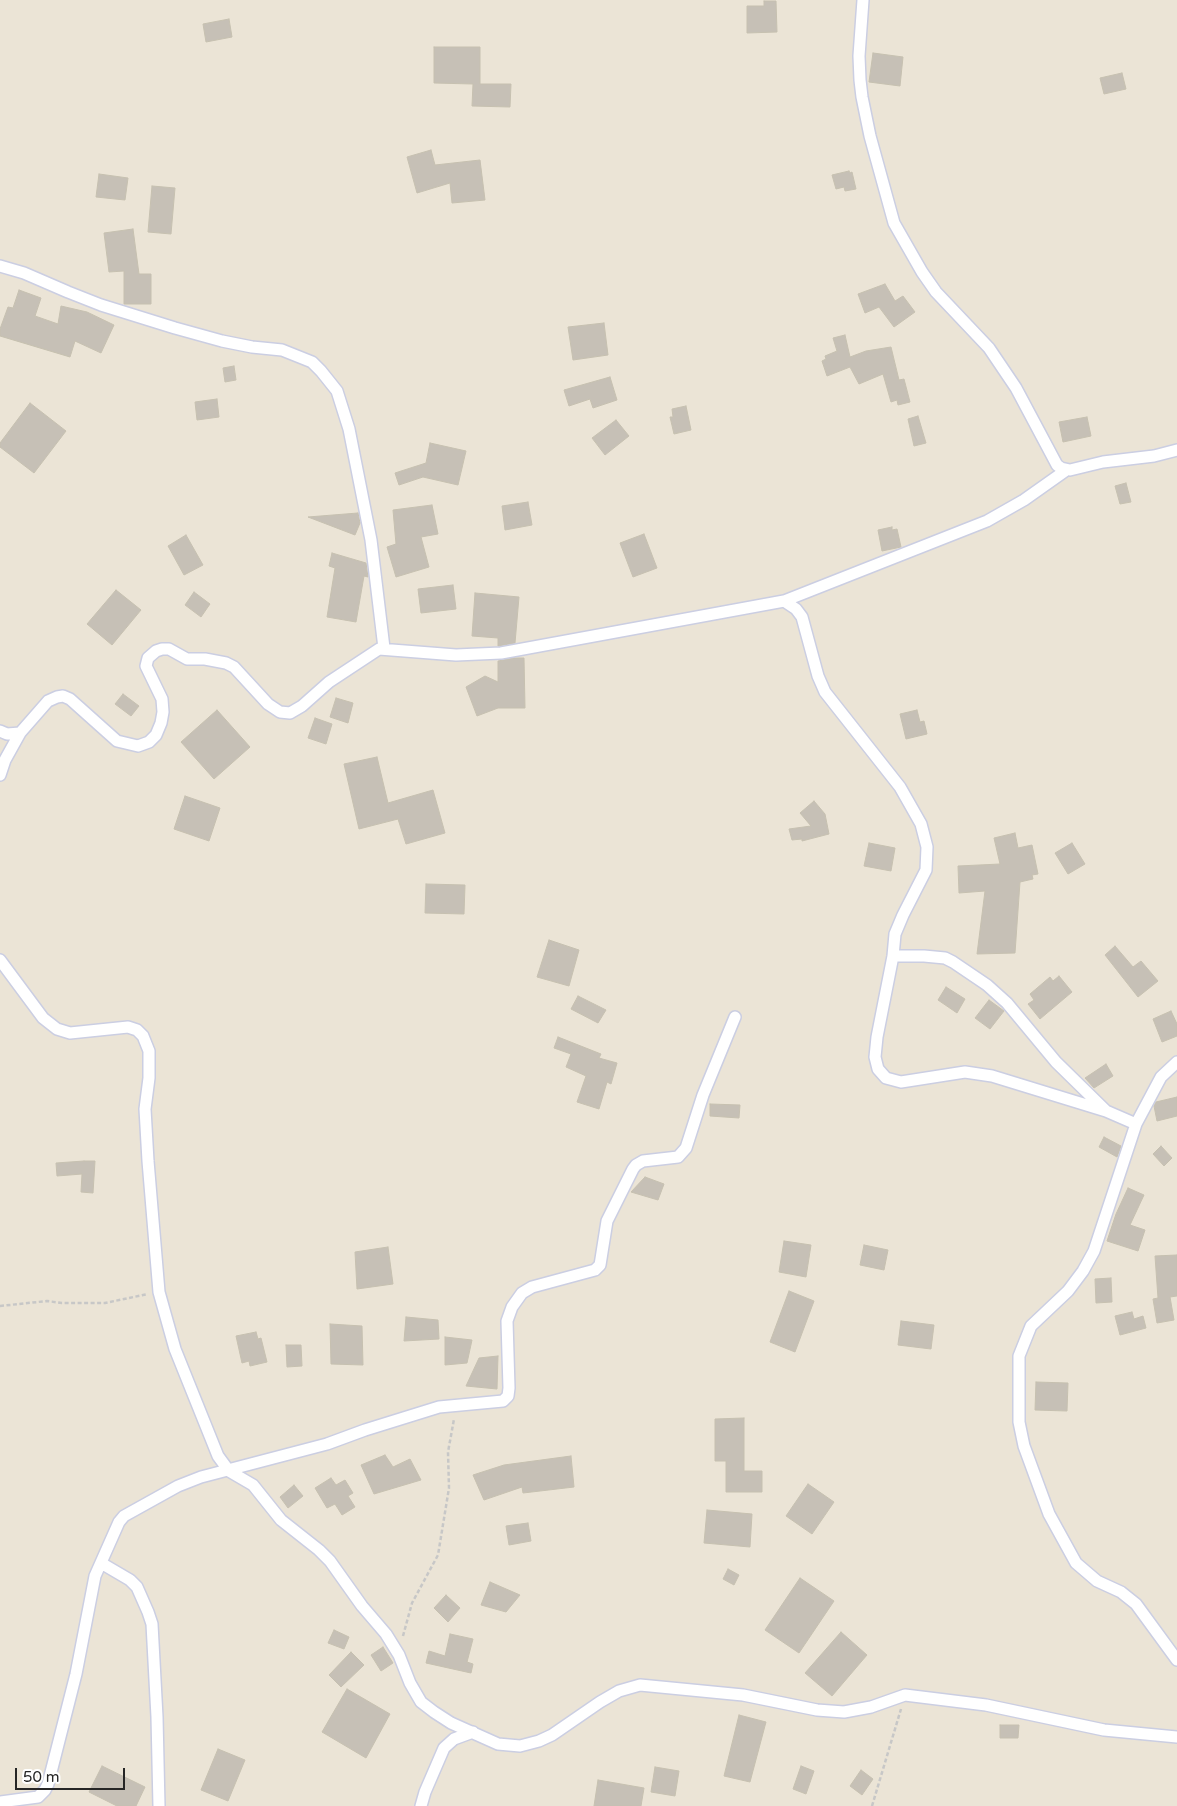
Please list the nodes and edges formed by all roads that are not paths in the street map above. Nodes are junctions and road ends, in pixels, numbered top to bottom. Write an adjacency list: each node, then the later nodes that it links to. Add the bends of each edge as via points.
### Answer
1 (863, 0): 4 (street, via 859,56 862,97 894,223 936,292 989,348 1016,388 1057,465)
2 (0, 266): 6 (street, via 24,272 101,305 175,328 222,341 282,350 312,362 336,392 349,429 371,540)
3 (1177, 450): 4 (street)
4 (1065, 471): 5 (street, via 987,521)
5 (784, 601): 6 (street, via 501,653 456,655); 10 (street, via 802,617 825,692 892,776 924,830 926,870 897,928)
6 (384, 648): 8 (street, via 360,660 290,713 280,712 268,704 226,662 187,659 162,649 148,658 146,666 162,699 163,712 156,735 149,742 138,746 117,742 63,696 48,701)
7 (0, 731): 8 (street, via 6,734)
8 (20, 732): 9 (street)
9 (0, 775)
10 (892, 956): 14 (street, via 945,958 987,985 1008,1003 1056,1062); 14 (street, via 875,1057 878,1069 886,1078 907,1081 965,1072 992,1076)
11 (0, 960): 16 (street, via 43,1018 57,1029 70,1033 128,1027 137,1030 148,1045 150,1060 145,1109 159,1292 176,1349 218,1456)
12 (735, 1017): 16 (street, via 683,1154 643,1161 633,1169 607,1221 600,1265 595,1270 532,1287 522,1293 512,1307 508,1321 510,1388 503,1401 439,1407 327,1444)
13 (1177, 1062): 15 (street, via 1161,1078)
14 (1106, 1111): 15 (street)
15 (1136, 1124): 18 (street, via 1087,1264 1068,1291 1031,1326 1023,1344 1019,1356 1019,1422 1024,1446 1049,1514 1076,1562 1097,1581 1121,1592 1136,1604)
16 (229, 1471): 17 (street, via 188,1481 124,1516); 19 (street, via 252,1485 281,1520 330,1561 386,1634 421,1702)
17 (101, 1563): 21 (street, via 90,1594 76,1674 48,1784 38,1797); 22 (street, via 137,1587 152,1624)
18 (1177, 1660)
19 (473, 1732): 20 (street, via 498,1744 520,1746 539,1741 613,1695 640,1685 743,1696 844,1712 905,1695 986,1705 1104,1730); 23 (street, via 454,1739 444,1748)
20 (1177, 1737)
21 (0, 1802)
22 (159, 1806)
23 (421, 1806)

